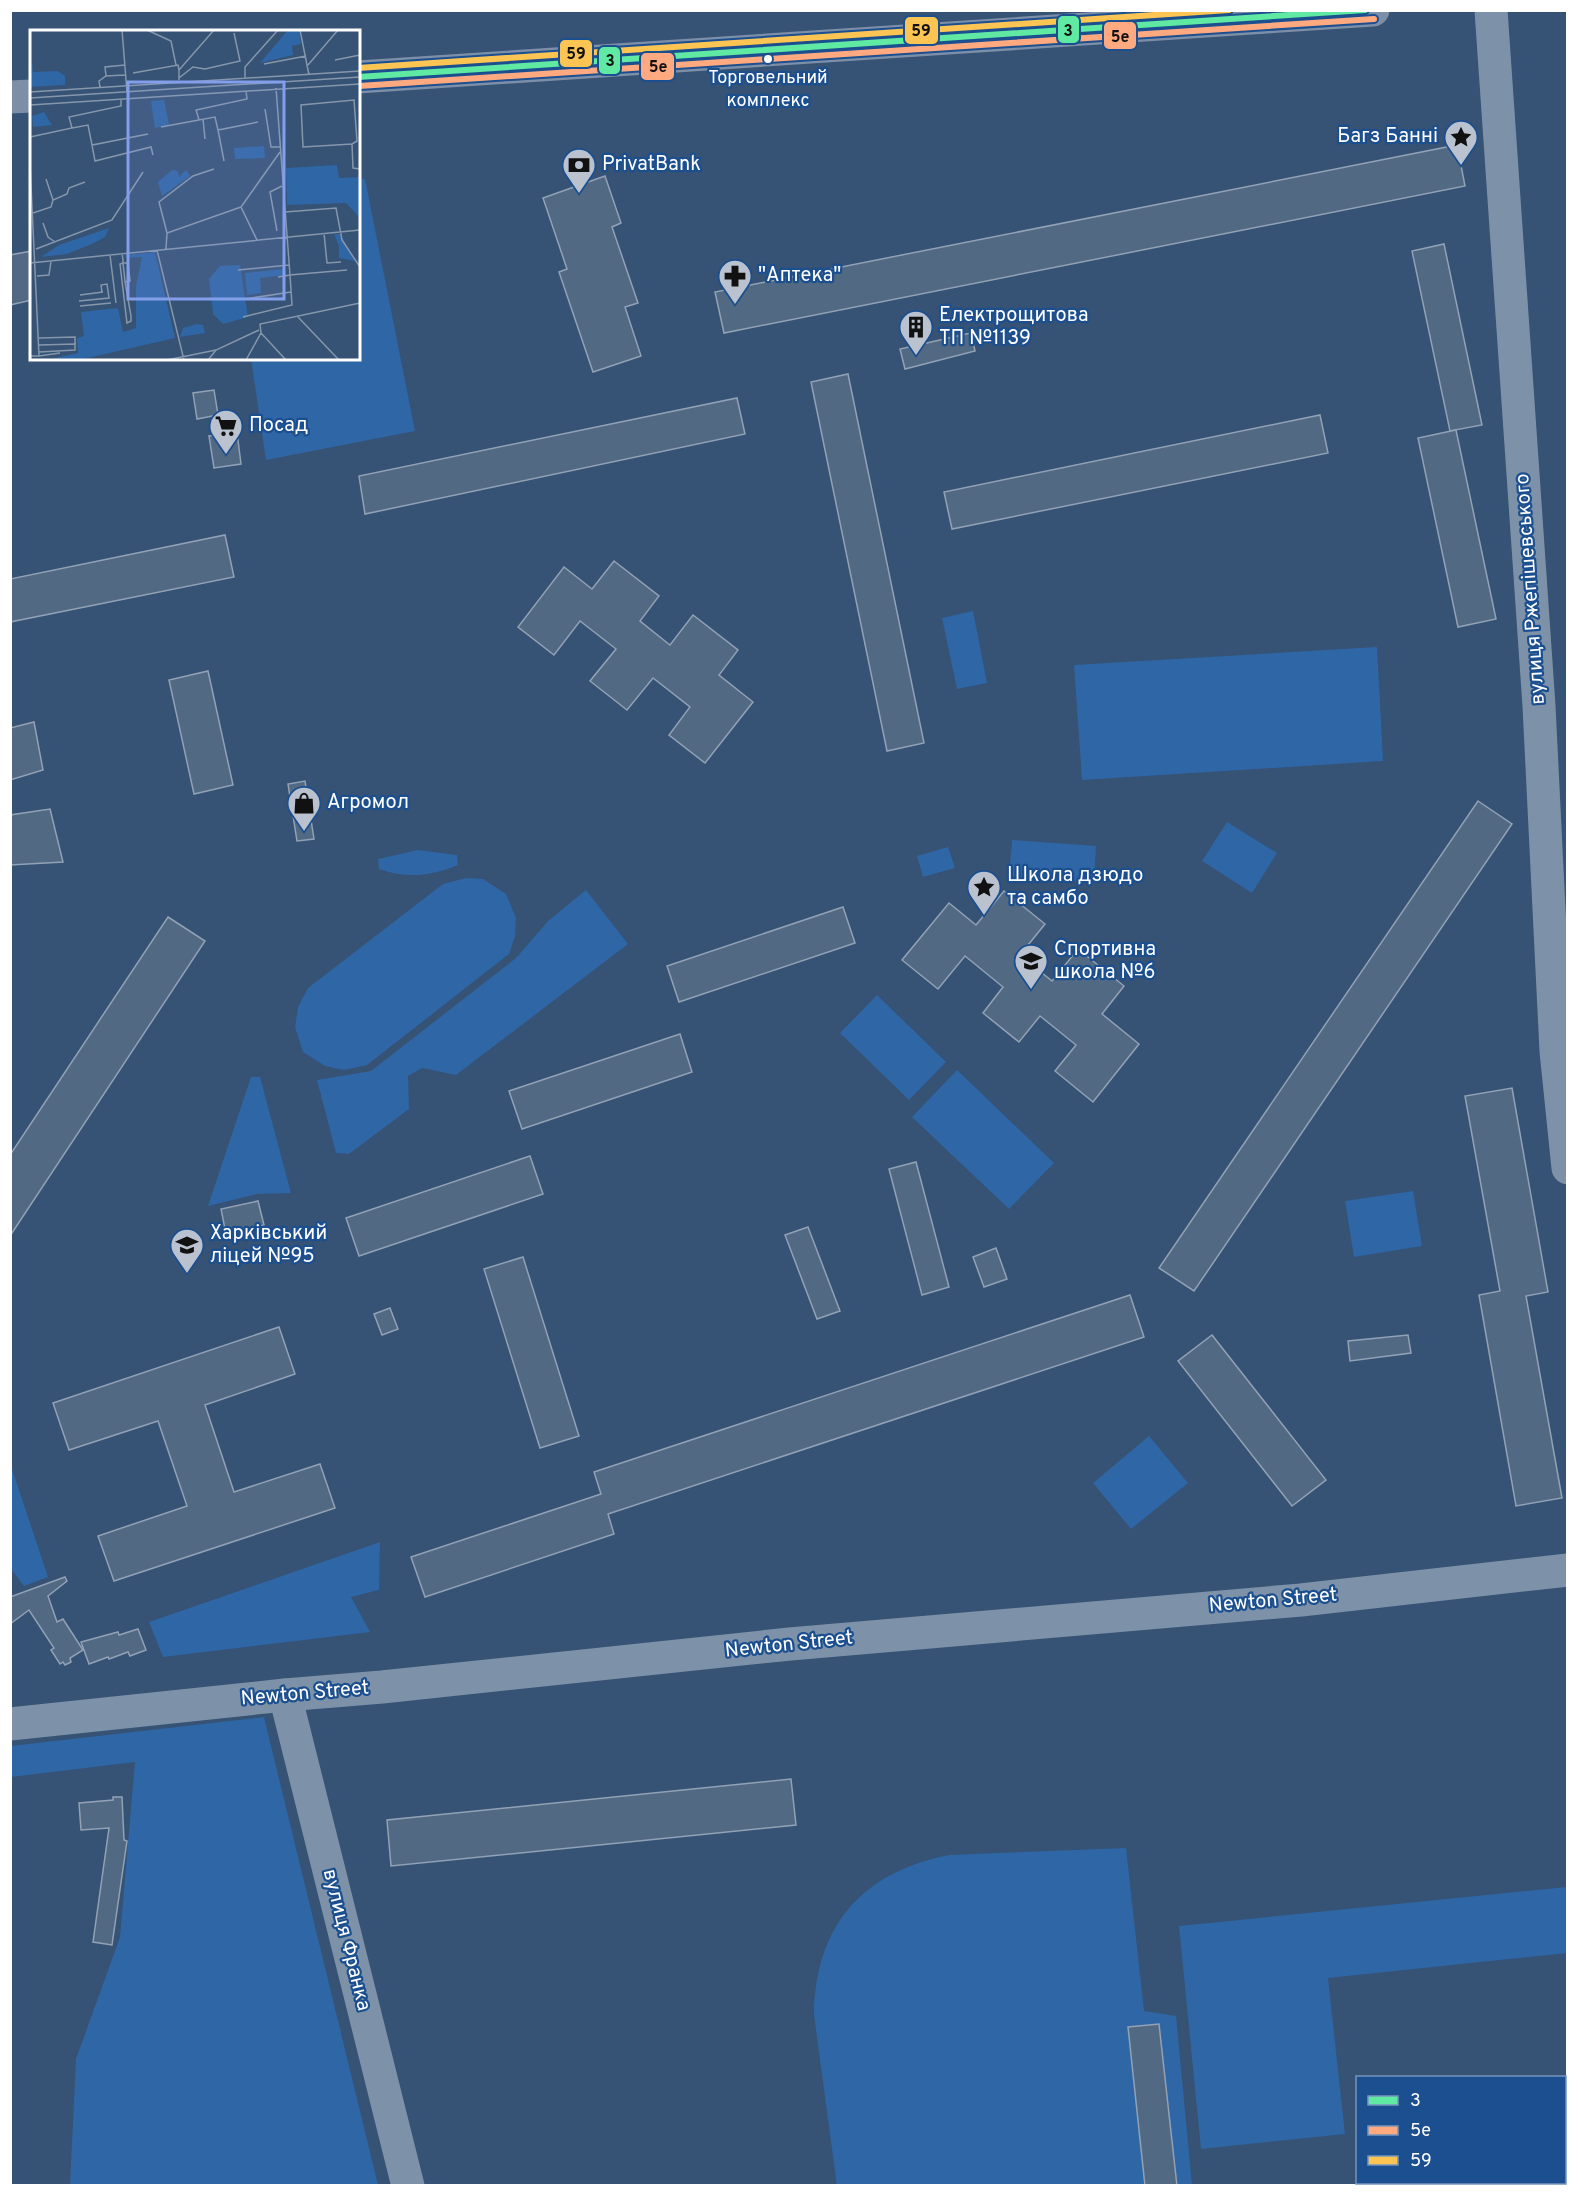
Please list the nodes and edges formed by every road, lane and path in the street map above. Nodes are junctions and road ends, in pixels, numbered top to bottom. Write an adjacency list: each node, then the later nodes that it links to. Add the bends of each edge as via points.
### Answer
1 (1373, 10): 3 (main road)
2 (1491, 10): 6 (street, вулиця Ржепішевського, via 1539,706 1556,1051)
3 (360, 77)
4 (30, 96): 5 (main road)
5 (10, 97)
6 (1568, 1168)
7 (1568, 1570): 8 (street, Newton Street, via 1301,1600 790,1644)
8 (285, 1695): 9 (street, Newton Street); 10 (street, вулиця Франка)
9 (10, 1724)
10 (408, 2186)

